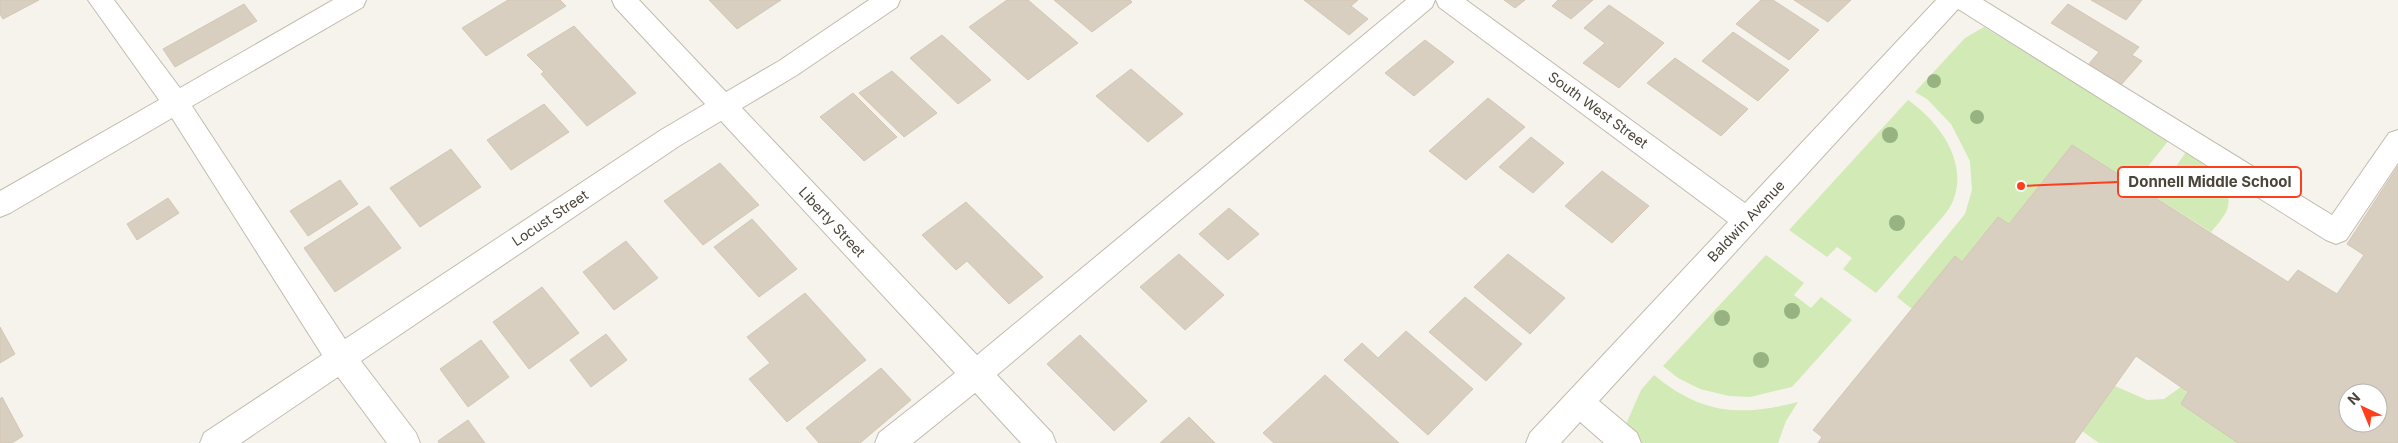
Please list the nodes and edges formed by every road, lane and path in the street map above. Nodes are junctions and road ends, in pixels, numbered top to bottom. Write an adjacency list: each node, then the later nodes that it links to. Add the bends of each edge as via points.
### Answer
1 (100, 0): 9 (street)
2 (354, 0): 9 (street)
3 (624, 0): 10 (street, Liberty Street)
4 (888, 0): 10 (street, Locust Street, via 788,68)
5 (1423, 0): 15 (street)
6 (1448, 0): 13 (street, South West Street)
7 (1951, 0): 13 (street, Baldwin Avenue)
8 (1963, 0): 11 (street, via 2336,232)
9 (176, 103): 12 (street); 14 (street)
10 (723, 106): 14 (street, Locust Street); 15 (street, Liberty Street)
11 (2398, 141)
12 (0, 205)
13 (1746, 220): 16 (street, Baldwin Avenue)
14 (341, 358): 17 (street, Locust Street); 18 (street)
15 (976, 374): 19 (street); 20 (street, Liberty Street)
16 (1578, 402): 21 (street, Baldwin Avenue); 22 (street)
17 (215, 443)
18 (405, 443)
19 (890, 443)
20 (1041, 443)
21 (1541, 443)
22 (1626, 443)

